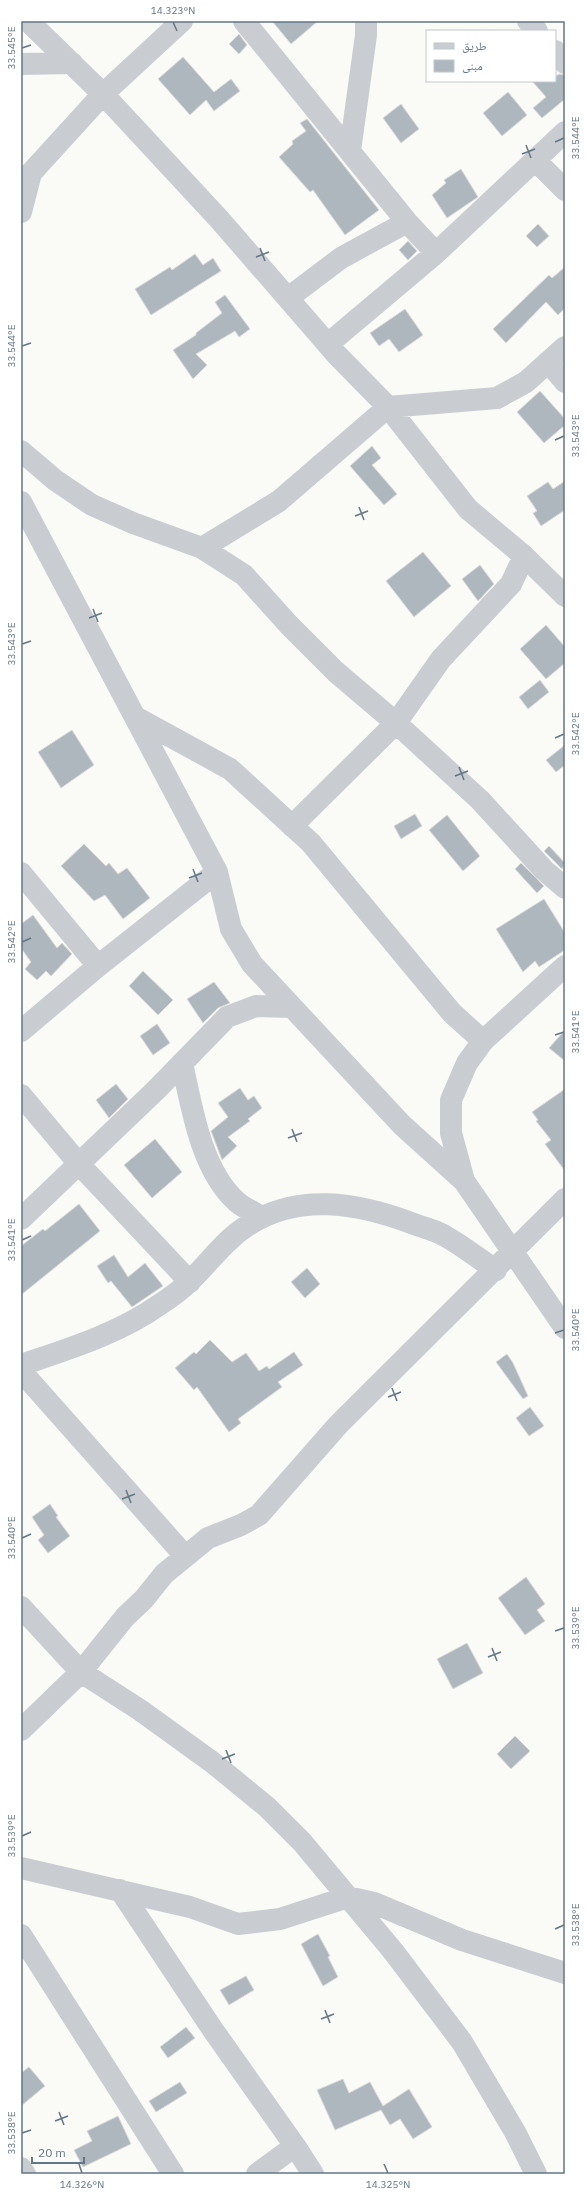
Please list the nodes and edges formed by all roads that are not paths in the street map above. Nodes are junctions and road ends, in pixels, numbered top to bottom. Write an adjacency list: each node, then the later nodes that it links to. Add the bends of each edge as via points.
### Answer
1 (28, 21): 8 (street)
2 (182, 21): 11 (street)
3 (244, 21): 13 (street)
4 (366, 21): 13 (street)
5 (528, 21): 6 (street)
6 (536, 30)
7 (556, 52): 9 (street)
8 (72, 63): 10 (street); 11 (street)
9 (565, 63)
10 (21, 64)
11 (103, 94): 16 (street, via 31,173); 19 (street)
12 (565, 132): 14 (street)
13 (350, 151): 17 (street)
14 (535, 160): 15 (street); 18 (street)
15 (565, 190)
16 (21, 212)
17 (407, 222): 18 (street); 19 (street, via 341,258)
18 (436, 253): 20 (street)
19 (288, 298): 20 (street)
20 (328, 344): 24 (street)
21 (565, 347): 22 (street)
22 (548, 362): 23 (street); 24 (street, via 526,382 496,398)
23 (565, 382)
24 (388, 407): 27 (street, via 279,501); 28 (street, via 468,509)
25 (21, 451): 27 (street, via 55,480 92,505 133,524)
26 (24, 517): 30 (street)
27 (202, 548): 31 (street, via 244,575 336,672)
28 (524, 556): 29 (street); 31 (street, via 511,584 441,659)
29 (565, 596)
30 (135, 717): 32 (street, via 230,769); 33 (street)
31 (396, 723): 32 (street); 35 (street, via 480,800 544,870)
32 (292, 826): 40 (street, via 311,843 452,1013)
33 (217, 872): 36 (street); 38 (street, via 231,929 252,964)
34 (21, 873): 36 (street)
35 (565, 888)
36 (98, 966): 39 (street)
37 (565, 966): 40 (street)
38 (291, 1007): 41 (street, via 256,1006 227,1017); 44 (street, via 402,1126)
39 (21, 1031)
40 (483, 1041): 44 (street, via 467,1063 452,1100 451,1133)
41 (182, 1063): 43 (street); 46 (street, via 198,1131 212,1168 238,1202)
42 (21, 1095): 43 (street)
43 (79, 1164): 47 (street); 50 (street)
44 (464, 1181): 48 (street)
45 (565, 1199): 48 (street)
46 (261, 1217): 49 (street, via 296,1205 342,1204 399,1218 445,1235); 50 (street, via 243,1228 224,1245)
47 (21, 1219)
48 (512, 1254): 49 (street); 51 (street)
49 (496, 1270): 54 (street, via 338,1425 259,1515 208,1538)
50 (190, 1282): 52 (street, via 131,1322 89,1342)
51 (565, 1328)
52 (21, 1365)
53 (21, 1371): 54 (street)
54 (185, 1556): 56 (street, via 164,1574 125,1617)
55 (21, 1607): 56 (street)
56 (81, 1672): 57 (street); 60 (street, via 140,1710 212,1762 267,1807 302,1842)
57 (21, 1730)
58 (21, 1868): 59 (street)
59 (120, 1890): 60 (street, via 190,1907 238,1924 280,1919); 63 (street, via 213,2030)
60 (348, 1897): 62 (street, via 374,1903 462,1940); 67 (street, via 393,1951 462,2042 515,2132)
61 (21, 1935): 64 (street)
62 (565, 1972)
63 (295, 2146): 65 (street); 66 (street)
64 (173, 2174)
65 (257, 2174)
66 (312, 2174)
67 (536, 2174)

